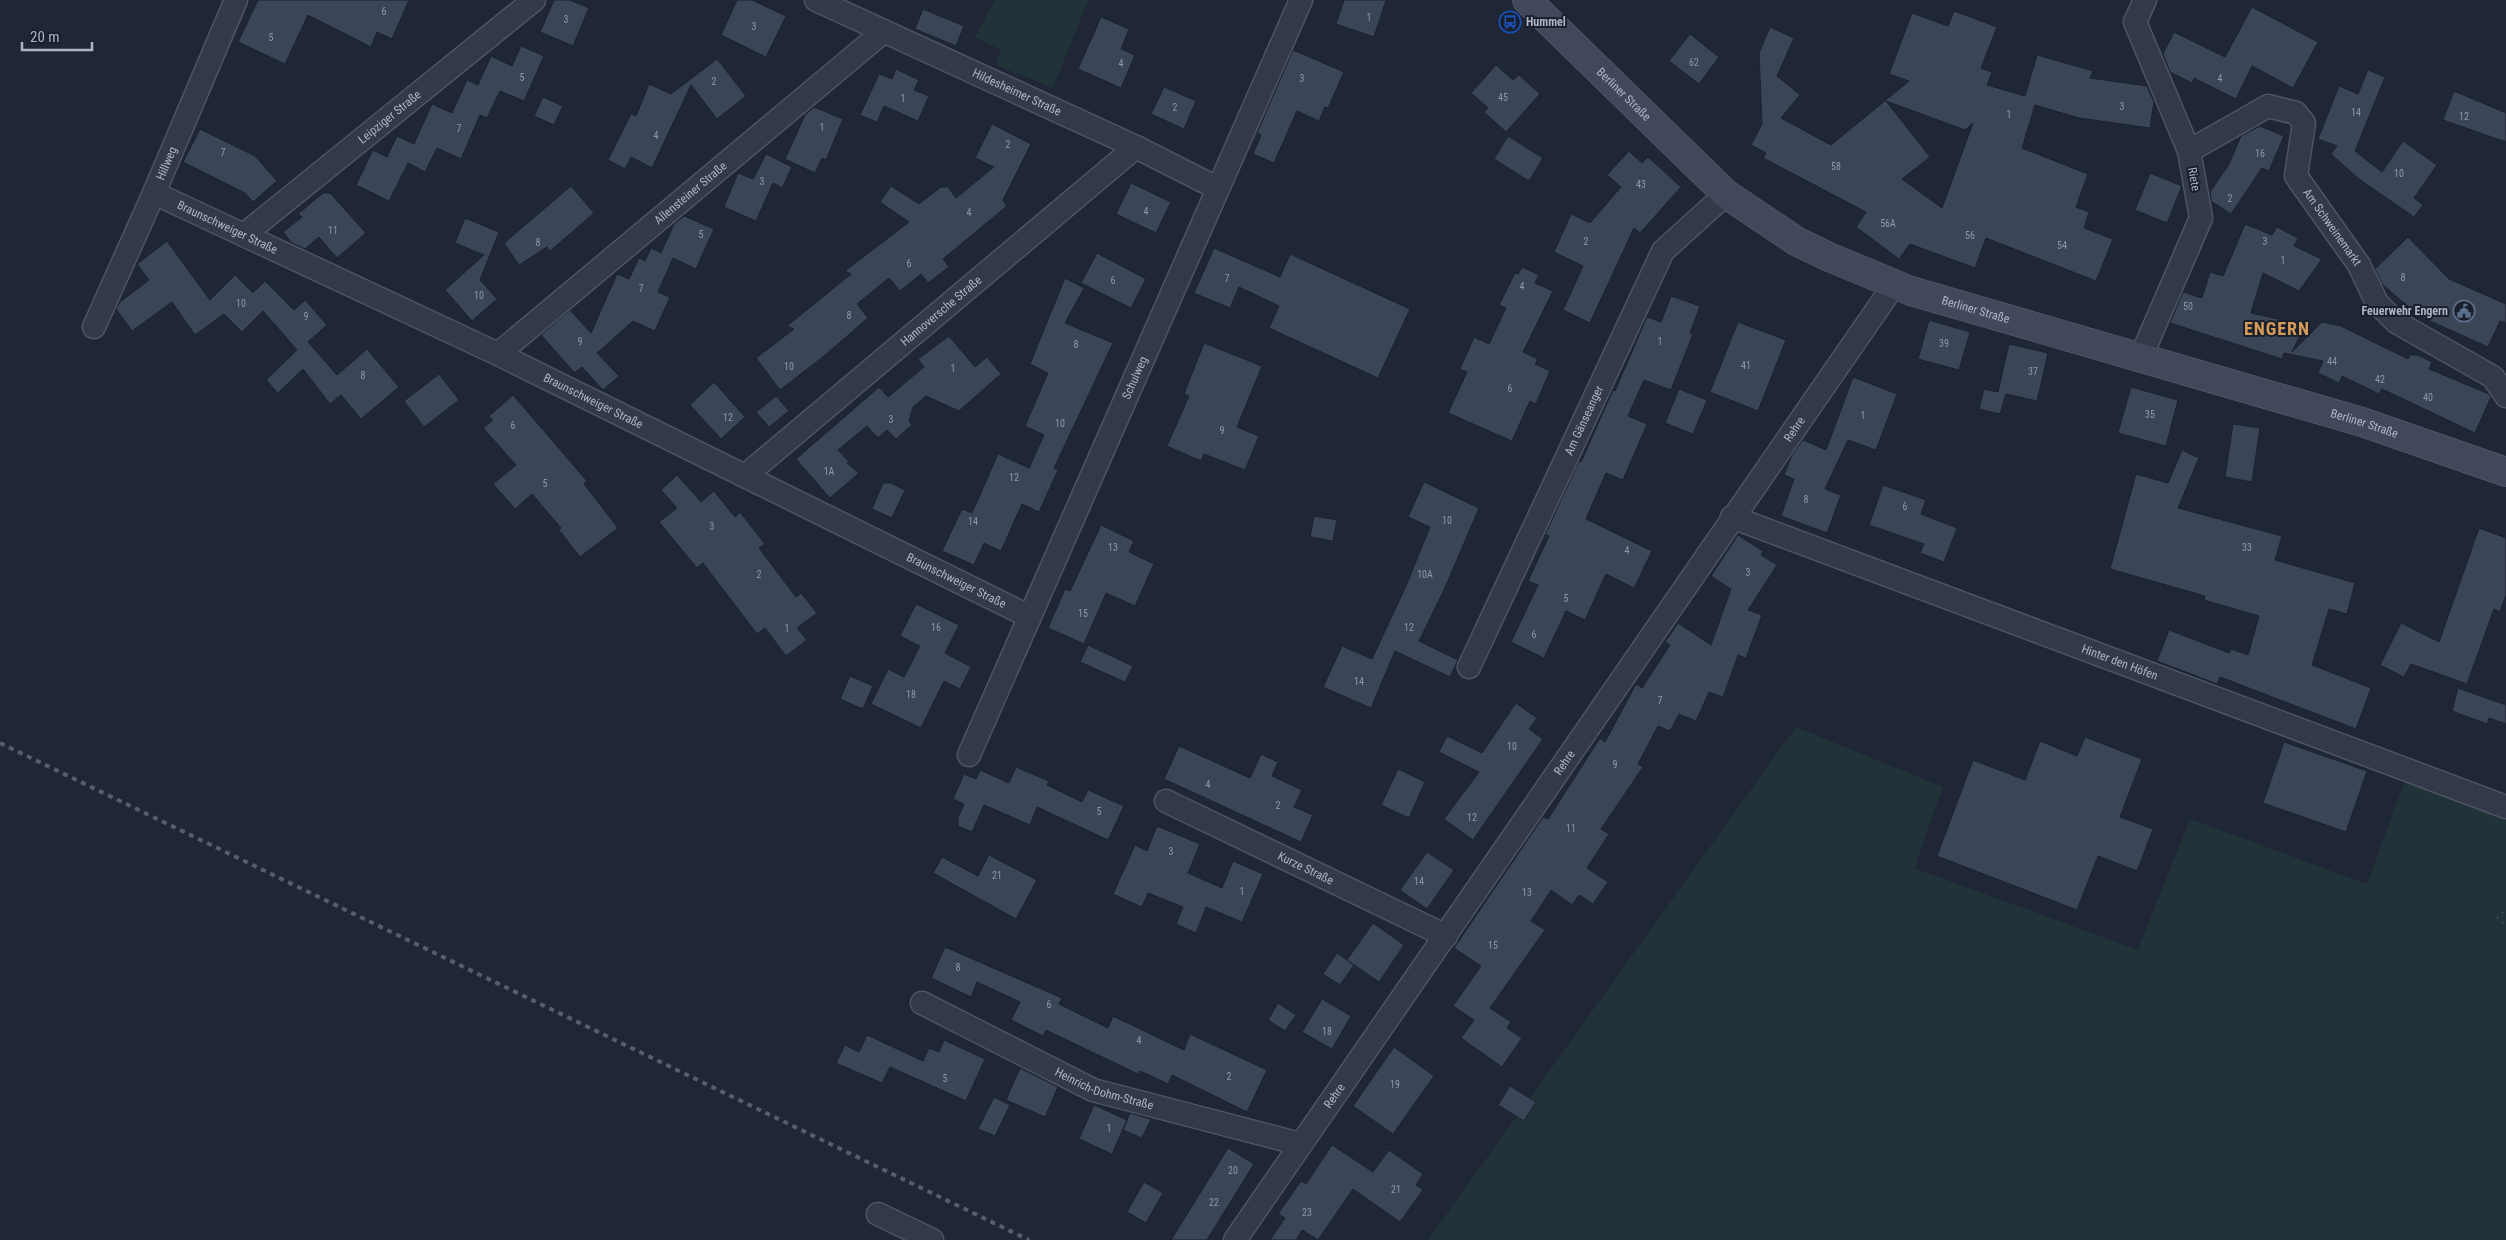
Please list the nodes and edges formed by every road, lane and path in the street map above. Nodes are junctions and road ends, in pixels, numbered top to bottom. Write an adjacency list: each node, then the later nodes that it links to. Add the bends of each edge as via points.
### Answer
1 (236, 0): 11 (street, Hillweg)
2 (534, 0): 13 (street, Leipziger Straße)
3 (816, 0): 7 (street, Hildesheimer Straße)
4 (1301, 0): 10 (street, Schulweg)
5 (1527, 0): 12 (main road, Berliner Straße)
6 (2144, 0): 9 (street, Riete, via 2135,22)
7 (883, 32): 8 (street, Hildesheimer Straße); 16 (street, Allensteiner Straße)
8 (1136, 147): 10 (street, Hildesheimer Straße); 20 (street, Hannoversche Straße)
9 (2189, 151): 17 (street, Riete, via 2200,218); 18 (street, Am Schweinemarkt, via 2268,106 2296,112 2304,123 2296,176 2359,264 2377,303 2396,322 2493,377)
10 (1217, 188): 22 (street, Schulweg)
11 (154, 193): 13 (street, Braunschweiger Straße); 15 (street, Hillweg)
12 (1726, 194): 14 (main road, Berliner Straße, via 1796,241); 23 (street, Am Gänseanger, via 1664,251)
13 (245, 234): 16 (street, Braunschweiger Straße)
14 (1894, 285): 17 (main road, Berliner Straße); 21 (street, Rehre)
15 (94, 327)
16 (498, 354): 20 (street, Braunschweiger Straße)
17 (2140, 358): 19 (main road, Berliner Straße, via 2362,422)
18 (2506, 396)
19 (2505, 470)
20 (746, 475): 22 (street, Braunschweiger Straße)
21 (1732, 517): 26 (street, Hinter den Höfen); 27 (street, Rehre)
22 (1030, 617): 24 (street, Schulweg)
23 (1469, 666)
24 (968, 755)
25 (1166, 801): 27 (street, Kurze Straße)
26 (2506, 807)
27 (1446, 936): 29 (street, Rehre)
28 (922, 1003): 29 (street, Heinrich-Dohm-Straße, via 1094,1090)
29 (1300, 1144): 32 (street, Rehre)
30 (878, 1214): 31 (street)
31 (932, 1240)
32 (1235, 1240)

